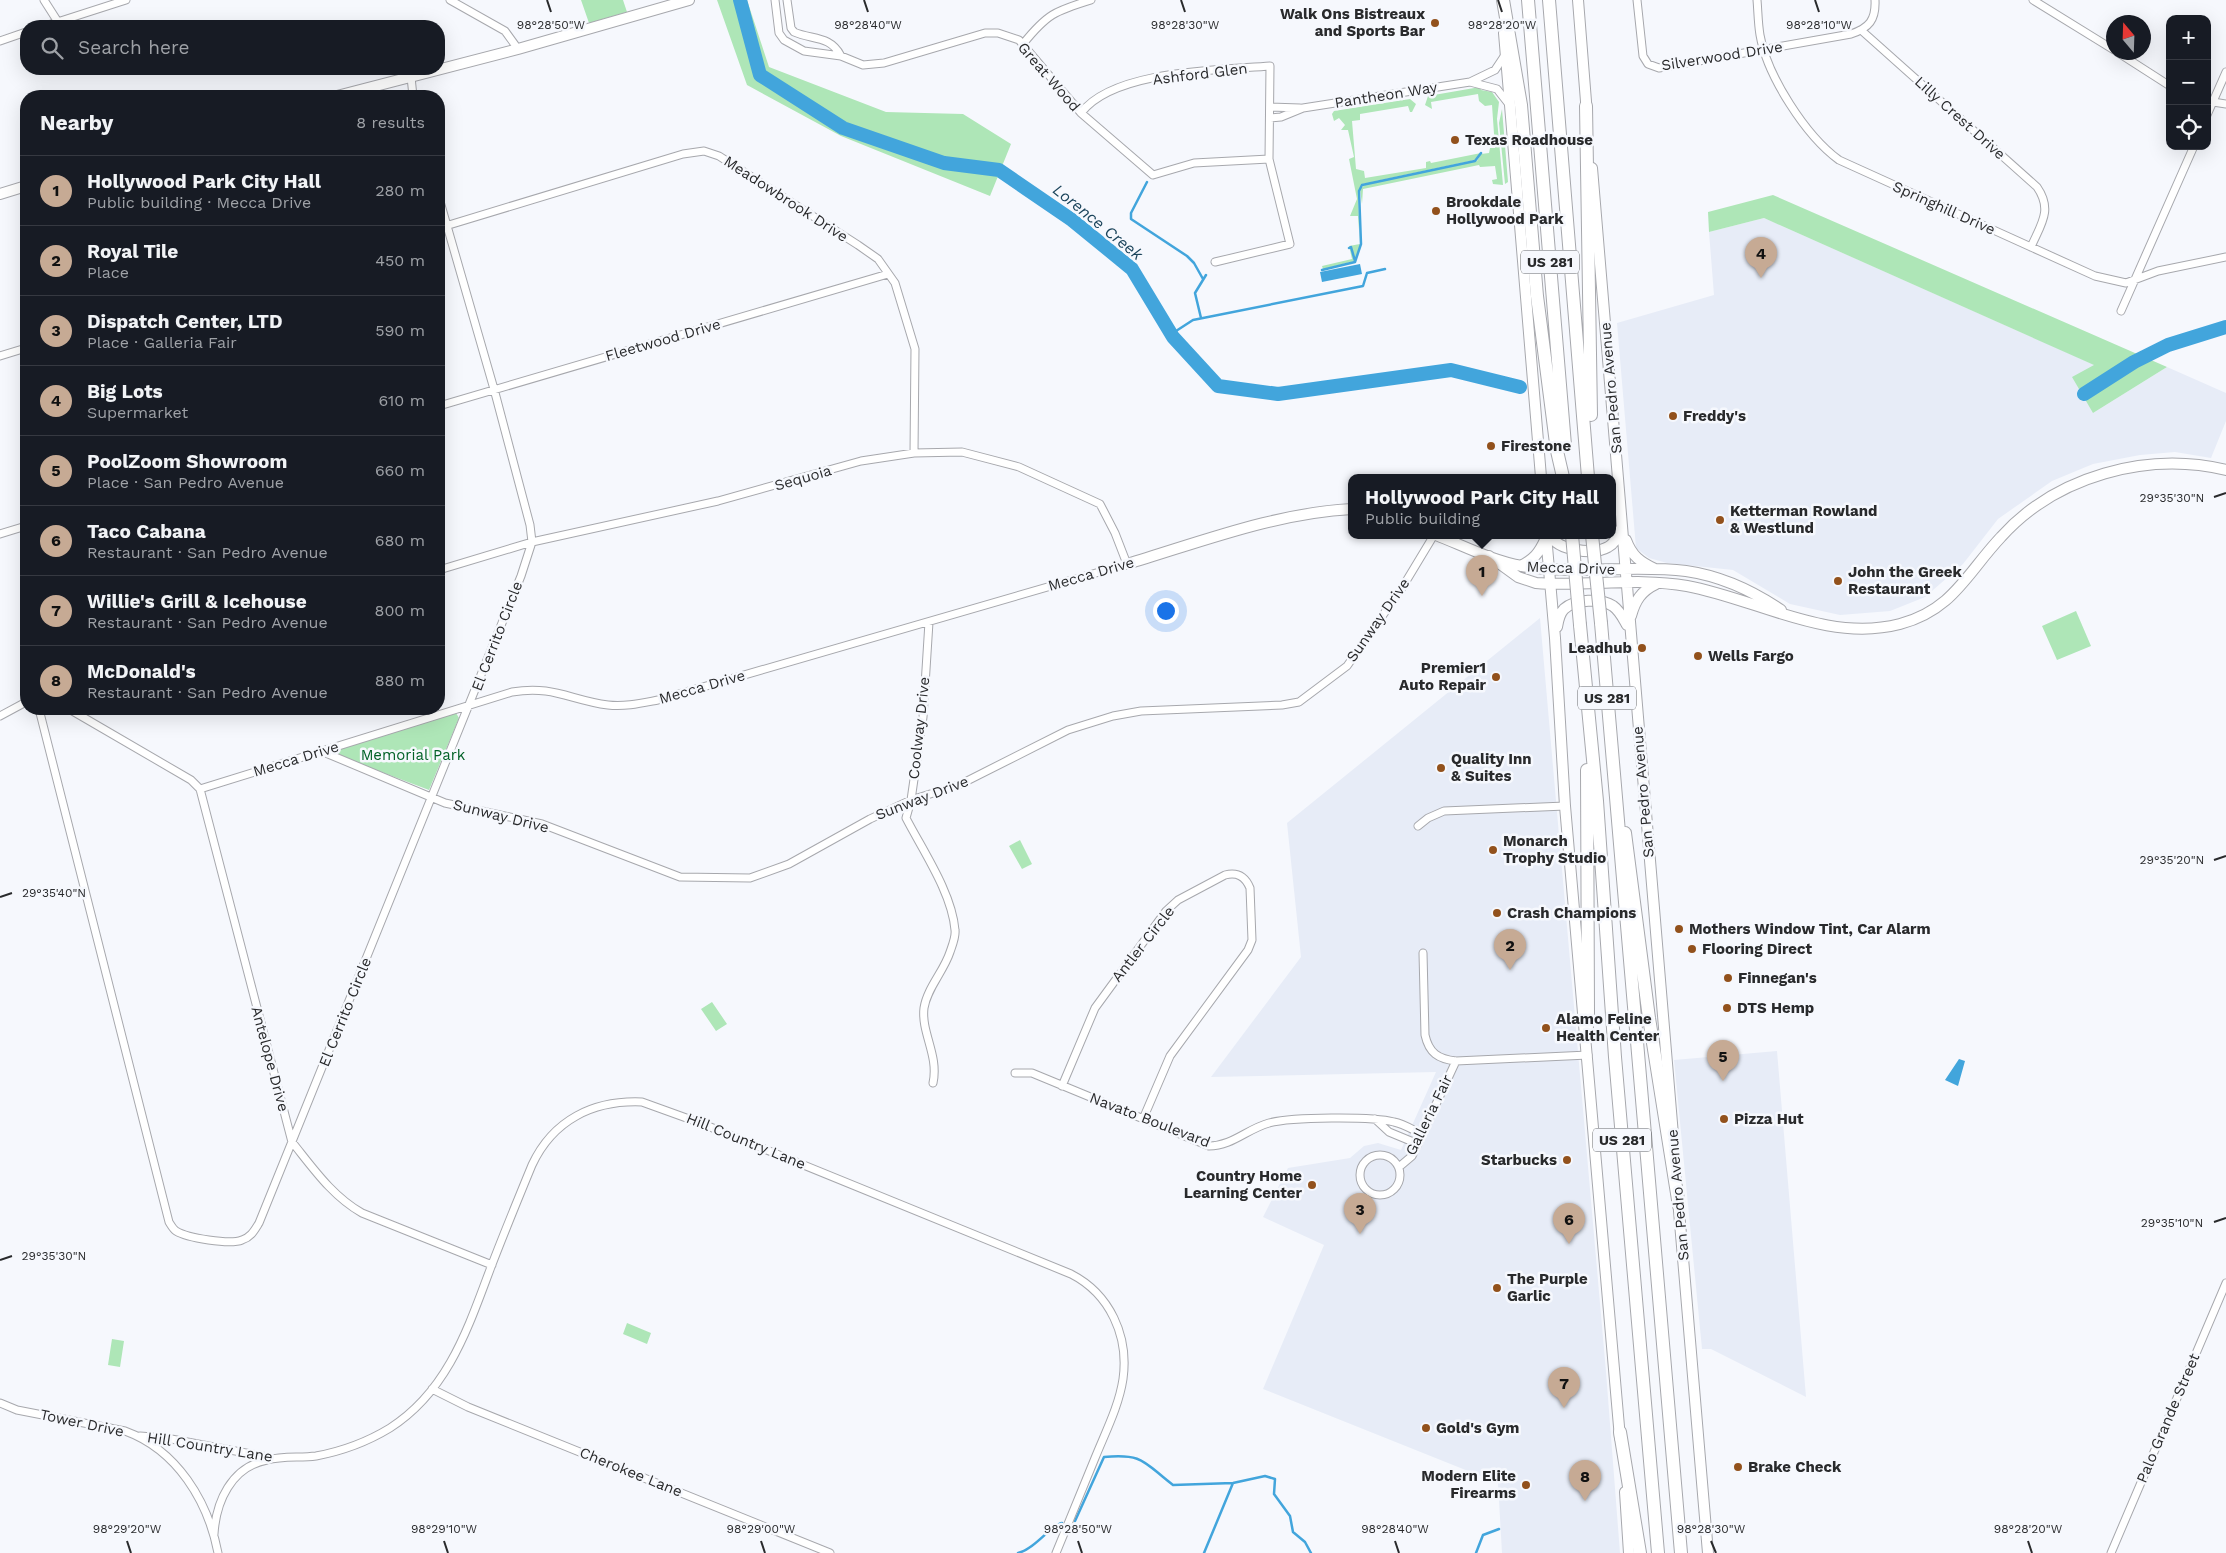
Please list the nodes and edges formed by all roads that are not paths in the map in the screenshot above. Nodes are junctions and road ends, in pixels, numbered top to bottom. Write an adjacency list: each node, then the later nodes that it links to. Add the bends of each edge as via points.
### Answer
1 (44, 0): 16 (street)
2 (126, 0): 17 (street)
3 (450, 0): 23 (street, via 505,32)
4 (689, 0): 23 (main road)
5 (775, 0): 26 (street, Great Wood, via 779,33 784,40 804,51)
6 (787, 0): 26 (street, Great Wood, via 790,28 794,32 826,40)
7 (1091, 0): 21 (street, via 1051,14)
8 (1502, 0): 25 (main road); 64 (highway, via 1521,105 1538,296)
9 (1528, 0): 65 (highway, US 281)
10 (1549, 0): 66 (highway, US 281)
11 (1578, 0): 39 (main road, San Pedro Avenue)
12 (1637, 0): 24 (street, Silverwood Drive, via 1641,49 1652,66 1659,68)
13 (1757, 0): 24 (street, Springhill Drive, via 1760,35)
14 (1875, 0): 18 (street, via 1872,22)
15 (2033, 0): 22 (street)
16 (57, 20)
17 (64, 20)
18 (1861, 30): 24 (street, Silverwood Drive); 51 (street, Lilly Crest Drive, via 2037,187 2046,207)
19 (20, 34): 20 (street)
20 (0, 41)
21 (1023, 44): 26 (street, Great Wood, via 1013,37 985,33 884,63 862,65); 43 (street, Great Wood)
22 (2106, 45)
23 (518, 49): 28 (main road)
24 (1765, 49): 51 (street, Springhill Drive, via 1774,74 1807,130 1839,160)
25 (1505, 55): 32 (street, Pantheon Way, via 1495,70); 38 (main road)
26 (841, 56)
27 (2129, 60): 33 (street)
28 (445, 68)
29 (2226, 72): 36 (street)
30 (418, 75): 31 (main road)
31 (410, 77): 34 (main road); 35 (street)
32 (1470, 82): 38 (street, Pantheon Way, via 1497,89); 42 (street, Pantheon Way)
33 (2166, 83)
34 (360, 90)
35 (412, 90)
36 (2213, 102): 37 (street); 40 (street)
37 (2226, 104)
38 (1509, 105): 63 (main road)
39 (1586, 106): 67 (highway); 69 (main road, San Pedro Avenue)
40 (2211, 106)
41 (1270, 107): 42 (street, Pantheon Way); 43 (street, Ashford Glen, via 1270,66 1165,75 1116,88 1097,97); 44 (street)
42 (1303, 108): 44 (street, Pantheon Way)
43 (1080, 113): 46 (street, Great Wood, via 1153,175 1194,163)
44 (1270, 118): 46 (street)
45 (2192, 150): 55 (street)
46 (1269, 159): 53 (street, via 1290,244)
47 (20, 188): 48 (main road)
48 (0, 194)
49 (445, 222): 50 (street, El Cerrito Circle)
50 (446, 226): 54 (street, Meadowbrook Drive, via 667,159 704,151 719,156 858,244 878,259); 59 (street, El Cerrito Circle)
51 (2032, 248): 55 (street, Springhill Drive, via 2105,279)
52 (2226, 257): 55 (street, Springhill Drive, via 2158,271)
53 (1215, 262)
54 (888, 274): 59 (street, Fleetwood Drive); 61 (street, Meadowbrook Drive, via 895,283 915,349)
55 (2134, 281): 56 (street)
56 (2121, 311)
57 (20, 350): 58 (street)
58 (0, 356)
59 (494, 390): 60 (street, Fleetwood Drive); 81 (street, El Cerrito Circle)
60 (445, 404)
61 (914, 453): 81 (street, Sequoia, via 862,461 718,502); 83 (street, Sequoia, via 962,452 1019,467 1100,504 1116,533)
62 (2226, 470): 92 (main road, via 2196,465 2146,465 2107,472 2082,481 2016,521 1956,593 1930,612 1901,624 1870,629 1844,628)
63 (1541, 474)
64 (1562, 474)
65 (1568, 474)
66 (1590, 474)
67 (1590, 474)
68 (1348, 509): 83 (main road, Mecca Drive, via 1279,518)
69 (1622, 527): 80 (main road); 87 (main road, San Pedro Avenue); 88 (main road, via 1632,554 1639,562)
70 (20, 528): 71 (street)
71 (0, 534)
72 (1433, 539): 108 (street, Sunway Drive, via 1347,666 1299,702 1140,711 1113,716 1068,730 959,785)
73 (1445, 539): 82 (main road, Mecca Drive)
74 (1546, 539): 84 (main road, via 1540,552)
75 (1548, 539): 86 (main road)
76 (1552, 539): 79 (main road, via 1571,550 1607,548)
77 (1572, 539): 103 (highway, US 281, bridge)
78 (1592, 539): 105 (highway, US 281, bridge)
79 (1616, 539)
80 (1616, 539)
81 (532, 542): 85 (street, Sequoia); 97 (street, El Cerrito Circle)
82 (1489, 556): 84 (main road, Mecca Drive); 90 (main road, Mecca Drive, via 1518,577)
83 (1127, 564): 93 (street, Mecca Drive)
84 (1521, 566): 86 (main road, Mecca Drive)
85 (445, 568)
86 (1549, 569): 87 (main road, Mecca Drive); 90 (main road)
87 (1625, 570): 88 (main road, Mecca Drive); 91 (main road, San Pedro Avenue)
88 (1658, 570): 92 (main road, Mecca Drive, via 1686,571 1727,581 1761,596)
89 (1659, 583): 91 (main road, Mecca Drive); 92 (main road, Mecca Drive, via 1708,591); 94 (main road, via 1641,593 1634,603)
90 (1551, 584): 91 (main road, Mecca Drive); 95 (main road)
91 (1626, 584): 94 (main road, San Pedro Avenue)
92 (1788, 614)
93 (929, 622): 97 (street, Mecca Drive, via 658,700 608,705 546,689 530,689); 108 (street, Coolway Drive, via 923,717)
94 (1629, 626): 95 (main road, via 1612,605 1586,601 1565,608 1558,619); 124 (main road, San Pedro Avenue)
95 (1555, 638): 109 (main road)
96 (20, 705): 102 (street)
97 (469, 707): 98 (street, Mecca Drive); 107 (street, El Cerrito Circle)
98 (445, 714)
99 (40, 715): 121 (street, El Cerrito Circle, via 161,1194 174,1231 229,1242 241,1241 251,1235 259,1224)
100 (79, 715): 106 (street, via 191,780)
101 (442, 715): 104 (street, Mecca Drive)
102 (0, 716)
103 (1589, 727): 112 (highway); 138 (highway, US 281)
104 (321, 751): 106 (street, Mecca Drive); 107 (street, Sunway Drive)
105 (1613, 773): 124 (highway, via 1630,857 1651,1027); 139 (highway, US 281)
106 (200, 789): 121 (street, Antelope Drive)
107 (432, 797): 108 (street, Sunway Drive, via 445,803 542,824 680,877 750,878 789,864); 121 (street, El Cerrito Circle)
108 (911, 800): 116 (street, Coolway Drive, via 906,818 946,896 956,932 924,1008 935,1060)
109 (1565, 806): 110 (street, via 1444,811); 112 (main road)
110 (1418, 826)
111 (1423, 953): 114 (street, via 1427,1044 1436,1056)
112 (1586, 1039): 113 (main road)
113 (1588, 1055): 114 (street); 129 (main road)
114 (1456, 1061): 120 (street, Galleria Fair)
115 (1015, 1073): 117 (street, Navato Boulevard, via 1032,1073)
116 (933, 1083)
117 (1062, 1086): 118 (street, Navato Boulevard); 118 (street, Antler Circle, via 1095,1008 1166,911 1178,900 1225,875 1240,875 1250,888 1252,940 1248,950 1170,1056)
118 (1143, 1119): 119 (street, Navato Boulevard, via 1209,1146 1228,1143 1271,1123)
119 (1374, 1119): 120 (street, Navato Boulevard, via 1394,1122); 122 (street, via 1389,1132)
120 (1422, 1134): 122 (street, Galleria Fair)
121 (292, 1142): 125 (street, Antelope Drive, via 348,1205)
122 (1418, 1144): 123 (street, Galleria Fair, via 1412,1156)
123 (1399, 1166): 123 (street, Galleria Fair, via 1389,1157 1376,1155 1369,1158 1361,1169 1365,1188 1376,1194 1393,1190 1400,1181)
124 (1679, 1206): 140 (main road, San Pedro Avenue)
125 (492, 1265): 127 (street, Hill Country Lane, via 458,1351); 135 (street, Hill Country Lane, via 532,1165 548,1138 586,1110 600,1105 642,1102 1071,1274 1092,1288 1108,1306 1123,1344 1124,1366 1114,1409)
126 (2226, 1283): 141 (street, Palo Grande Street)
127 (432, 1389): 131 (street, Hill Country Lane, via 405,1417 354,1446 314,1456); 134 (street, Cherokee Lane, via 468,1407)
128 (0, 1404): 130 (street, Tower Drive)
129 (1620, 1432): 136 (main road); 137 (highway)
130 (138, 1436): 131 (street, Hill Country Lane); 132 (street, Tower Drive, via 161,1451 181,1471 198,1497)
131 (283, 1458): 132 (street, Hill Country Lane, via 253,1464 234,1479 219,1503)
132 (214, 1534): 133 (street, Tower Drive)
133 (218, 1553)
134 (830, 1553)
135 (1056, 1553)
136 (1629, 1553)
137 (1640, 1553)
138 (1658, 1553)
139 (1681, 1553)
140 (1708, 1553)
141 (2111, 1553)

